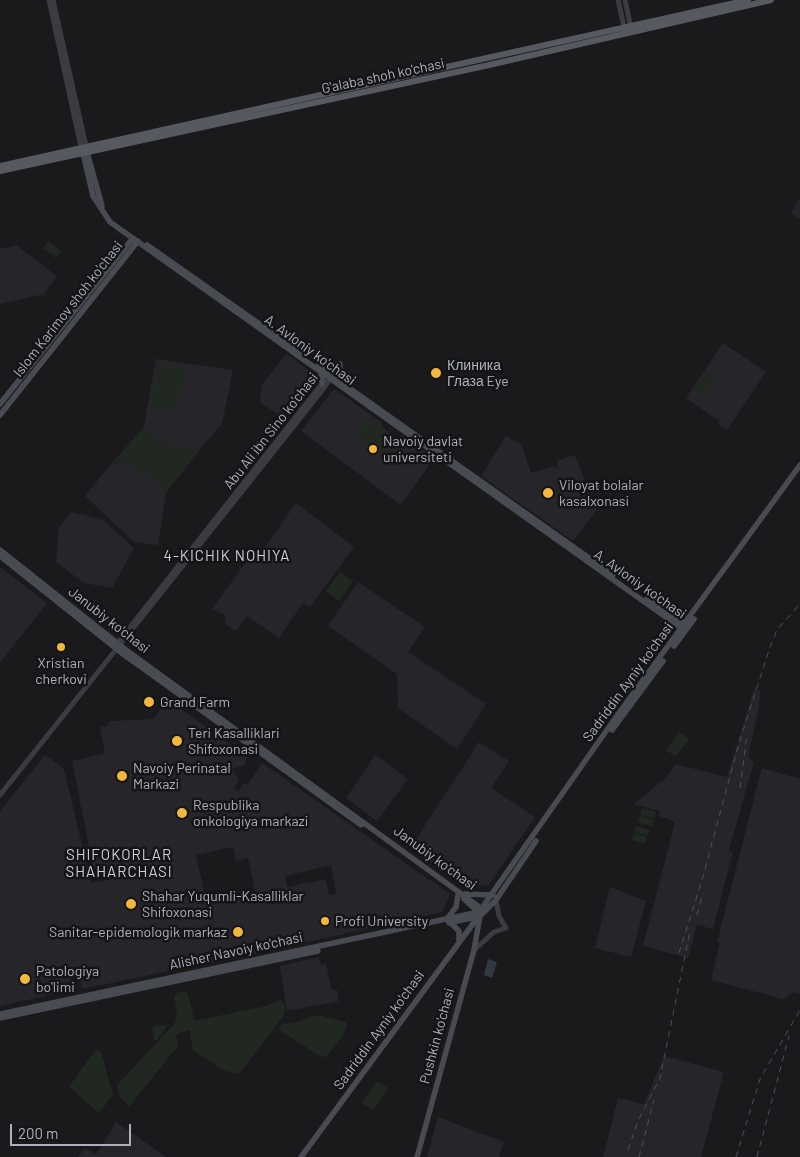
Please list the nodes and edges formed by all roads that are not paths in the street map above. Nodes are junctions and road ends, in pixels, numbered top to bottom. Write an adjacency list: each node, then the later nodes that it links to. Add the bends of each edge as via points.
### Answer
1 (49, 0): 8 (street, A. Avloniy ko'chasi)
2 (53, 0): 8 (street, A. Avloniy ko'chasi)
3 (618, 0): 7 (street)
4 (624, 0): 7 (street)
5 (748, 0): 7 (main road, G'alaba shoh ko'chasi)
6 (771, 0): 7 (main road, G'alaba shoh ko'chasi)
7 (628, 29): 8 (main road, G'alaba shoh ko'chasi, via 350,96)
8 (84, 149): 9 (main road, G'alaba shoh ko'chasi); 10 (main road, G'alaba shoh ko'chasi); 11 (main road, A. Avloniy ko'chasi, via 98,206 110,222)
9 (0, 166)
10 (0, 171)
11 (136, 239): 12 (main road, A. Avloniy ko'chasi); 15 (main road, Islom Karimov shoh ko'chasi); 16 (main road, Islom Karimov shoh ko'chasi)
12 (327, 375): 13 (main road, A. Avloniy ko'chasi); 13 (main road, via 340,364); 14 (main road); 14 (street, Abu Ali ibn Sino ko'chasi)
13 (339, 383): 14 (main road); 22 (main road, A. Avloniy ko'chasi)
14 (324, 385): 25 (street, Abu Ali ibn Sino ko'chasi)
15 (0, 404)
16 (0, 415)
17 (800, 465): 21 (main road, Sadriddin Ayniy ko'chasi)
18 (800, 471): 23 (main road, Sadriddin Ayniy ko'chasi)
19 (0, 550): 25 (main road, Janubiy ko'chasi)
20 (0, 556): 25 (main road, Janubiy ko'chasi)
21 (694, 613): 22 (main road); 23 (main road, Sadriddin Ayniy ko'chasi)
22 (672, 618): 23 (main road, A. Avloniy ko'chasi); 24 (main road)
23 (686, 627): 24 (main road, Sadriddin Ayniy ko'chasi); 29 (main road, Sadriddin Ayniy ko'chasi)
24 (674, 640): 29 (main road, Sadriddin Ayniy ko'chasi, via 616,717)
25 (117, 646): 26 (street, Abu Ali ibn Sino ko'chasi); 27 (street, Abu Ali ibn Sino ko'chasi); 28 (main road, Janubiy ko'chasi)
26 (0, 790)
27 (0, 795)
28 (460, 894): 29 (main road); 30 (main road, Janubiy ko'chasi); 31 (main road)
29 (494, 898): 30 (main road, Sadriddin Ayniy ko'chasi); 33 (street, via 506,928 494,932)
30 (478, 917): 31 (main road, Alisher Navoiy ko'chasi); 32 (main road, Sadriddin Ayniy ko'chasi); 33 (main road, Pushkin ko'chasi)
31 (448, 921): 32 (main road, via 459,931); 34 (main road, Alisher Navoiy ko'chasi); 35 (main road, Alisher Navoiy ko'chasi)
32 (459, 942): 36 (main road, Sadriddin Ayniy ko'chasi)
33 (474, 950): 37 (main road, Pushkin ko'chasi)
34 (0, 1014)
35 (0, 1018)
36 (301, 1157)
37 (417, 1157)

